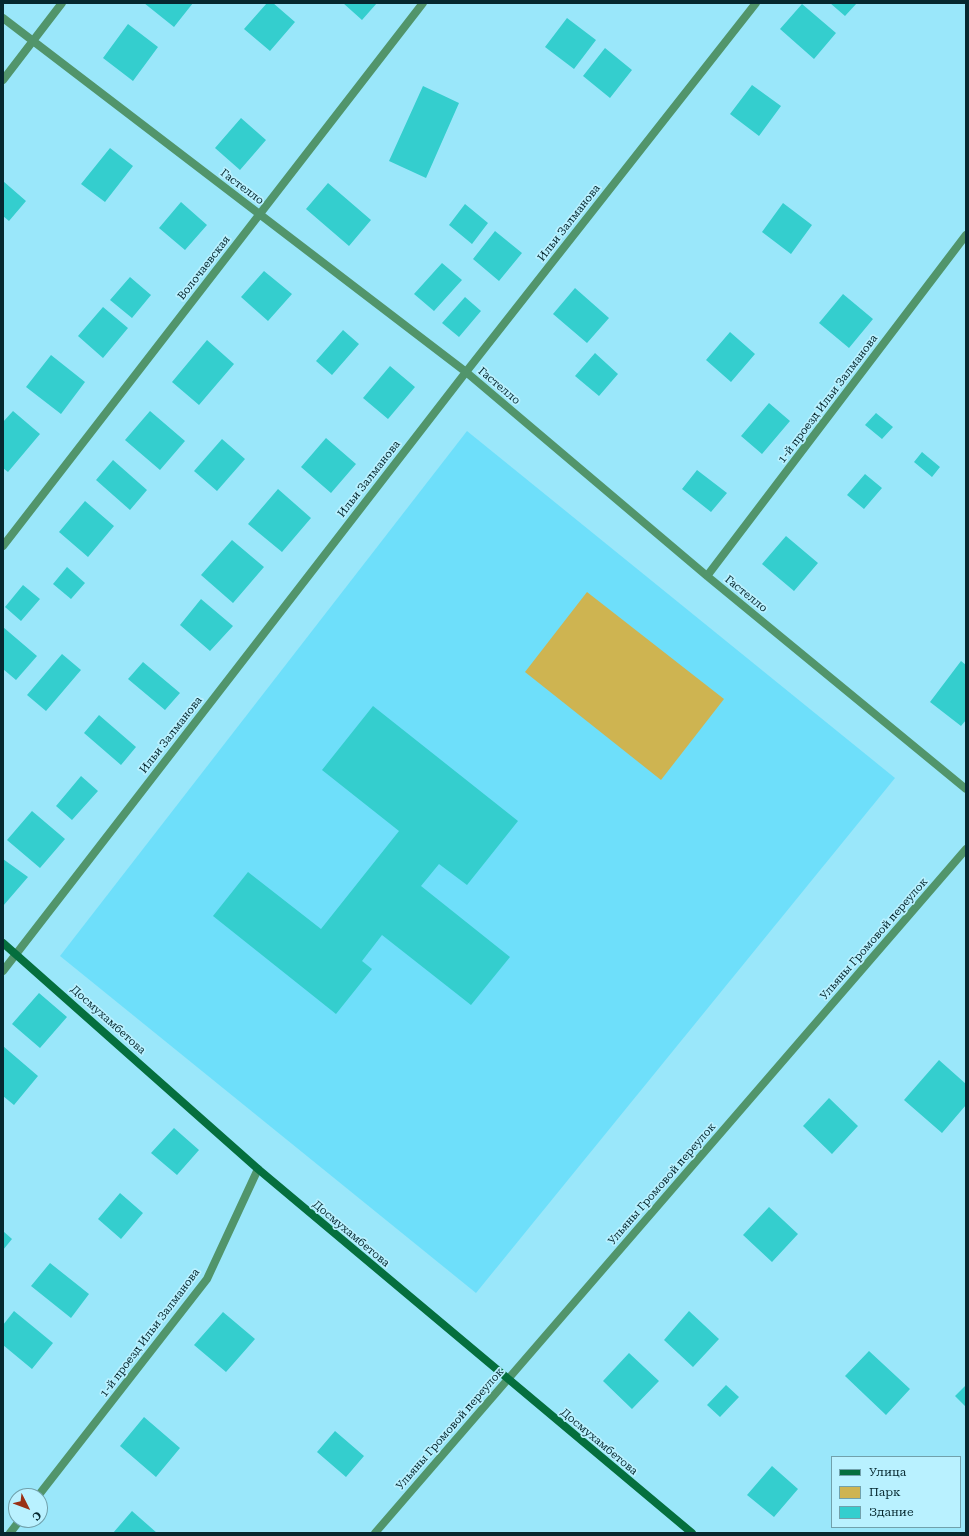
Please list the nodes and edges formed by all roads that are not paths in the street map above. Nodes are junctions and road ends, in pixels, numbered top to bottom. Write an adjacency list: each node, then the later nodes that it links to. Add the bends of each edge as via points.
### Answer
1 (62, 3): 5 (street)
2 (423, 3): 7 (street, Волочаевская)
3 (756, 3): 9 (street, Ильи Залманова)
4 (3, 18): 5 (street, Гастелло)
5 (33, 41): 6 (street); 7 (street, Гастелло)
6 (3, 80)
7 (260, 214): 9 (street, Гастелло); 10 (street, Волочаевская)
8 (966, 235): 11 (street, 1-й проезд Ильи Залманова)
9 (466, 372): 11 (street, Гастелло); 15 (street, Ильи Залманова)
10 (3, 546)
11 (707, 576): 12 (street, Гастелло)
12 (966, 788)
13 (966, 849): 18 (street, Ульяны Громовой переулок)
14 (3, 943): 15 (street, Досмухамбетова)
15 (17, 954): 16 (street, Ильи Залманова); 17 (street, Досмухамбетова)
16 (3, 971)
17 (258, 1169): 18 (street, Досмухамбетова); 19 (street, 1-й проезд Ильи Залманова, via 206,1279)
18 (507, 1380): 20 (street, Ульяны Громовой переулок); 21 (street, Досмухамбетова)
19 (44, 1488)
20 (375, 1533)
21 (692, 1533)

